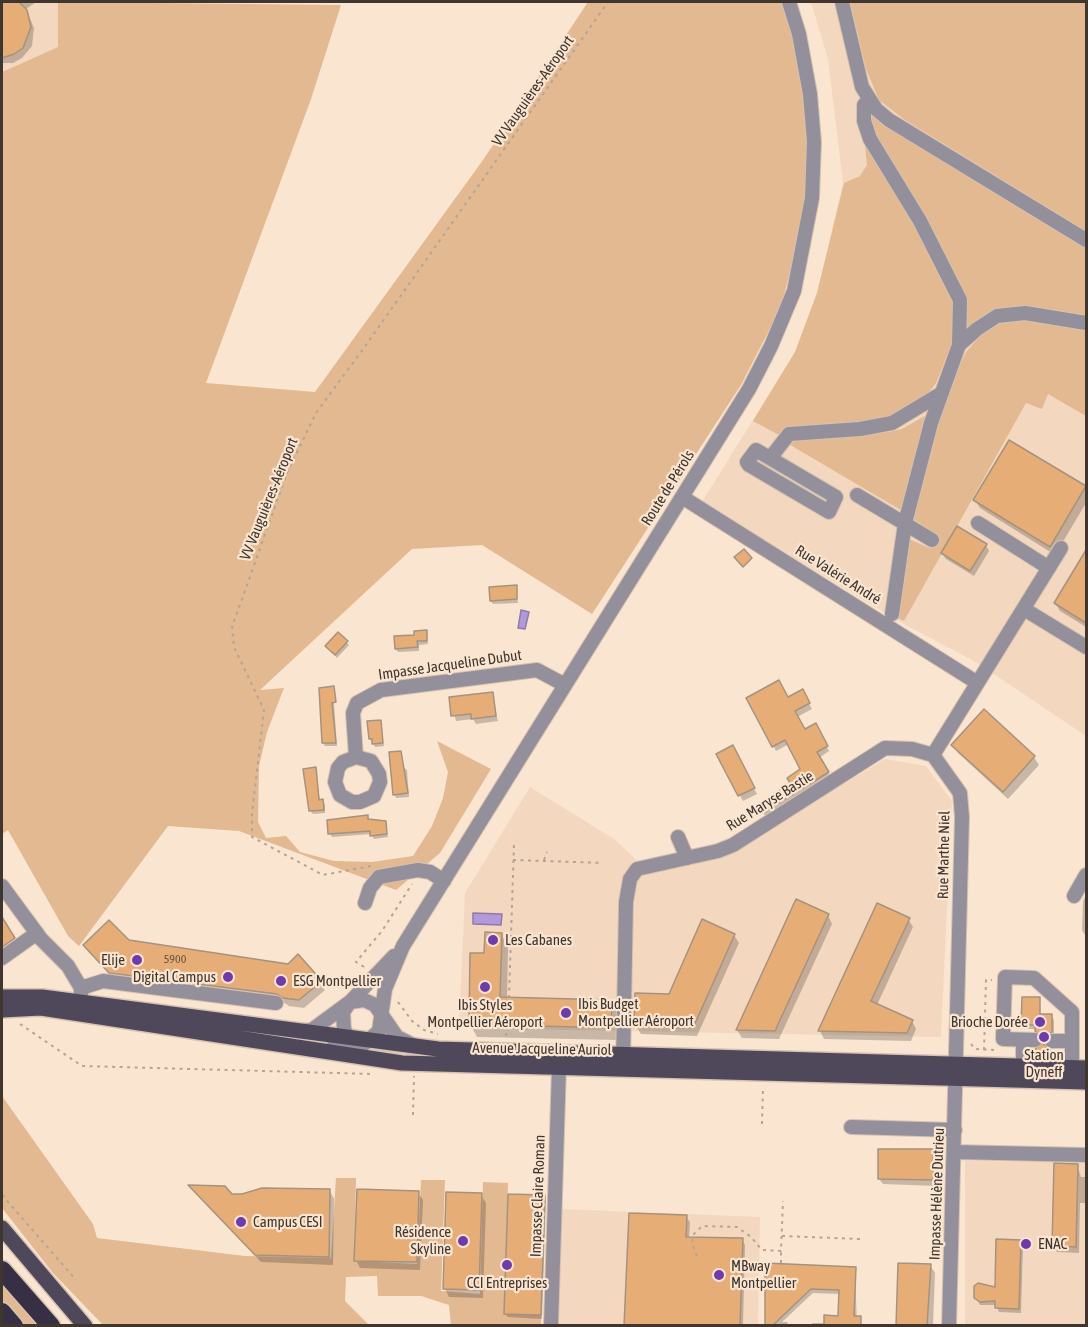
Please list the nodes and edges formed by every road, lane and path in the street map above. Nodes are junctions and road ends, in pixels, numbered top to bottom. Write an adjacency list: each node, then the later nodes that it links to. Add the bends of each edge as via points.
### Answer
1 (608, 2): 31 (path, VV Vauguières-Aéroport, via 316,412 287,473 232,627 234,647 264,710 252,837 326,876)
2 (789, 2): 11 (street, Route de Pérols, via 810,94 814,142 806,238 794,291 771,346)
3 (842, 2): 4 (street, via 862,87)
4 (869, 99): 5 (street, via 889,120); 7 (street, via 864,105 864,121 870,140 920,221 960,300)
5 (1086, 240)
6 (1086, 323): 7 (street, via 1025,313 998,316)
7 (959, 345): 8 (street)
8 (942, 393): 9 (street, via 892,423 789,434); 12 (street)
9 (771, 457): 9 (street, via 836,497 829,512 747,462 756,450)
10 (856, 495): 12 (street)
11 (682, 497): 20 (street, Rue Valérie André); 21 (street, Route de Pérols)
12 (905, 523): 14 (street); 18 (street)
13 (978, 523): 16 (street)
14 (932, 540)
15 (1062, 548): 16 (street)
16 (1049, 568): 17 (street)
17 (1024, 609): 19 (street); 20 (street)
18 (892, 614)
19 (1086, 647)
20 (976, 682): 22 (street)
21 (565, 685): 23 (street, Impasse Jacqueline Dubut, via 537,670 381,690 357,703 353,713); 33 (street, Route de Pérols)
22 (933, 755): 27 (street, Rue Maryse Bastie, via 885,748 733,845); 65 (street, Rue Marthe Niel, via 957,787 962,803)
23 (356, 757)
24 (678, 837): 27 (street)
25 (514, 844): 28 (path)
26 (547, 852): 29 (path)
27 (687, 858): 61 (street, Rue Maryse Bastie, via 644,866 630,879 626,902)
28 (513, 860): 29 (path); 43 (path)
29 (544, 861): 30 (path)
30 (603, 863)
31 (377, 865)
32 (1086, 875): 35 (street)
33 (444, 881): 36 (street, via 418,870 379,877 369,888); 38 (street, Route de Pérols)
34 (2, 886): 37 (street)
35 (1074, 896)
36 (365, 903)
37 (37, 933): 39 (street); 41 (street, via 68,966)
38 (403, 946): 44 (street, Route de Pérols); 47 (street, Route de Pérols, via 385,989)
39 (2, 958)
40 (1005, 981): 54 (street, via 1005,977 1034,978 1072,1012); 58 (path, via 986,980); 62 (street, via 1003,1039 1029,1040)
41 (81, 995): 42 (main road, Avenue Jacqueline Auriol); 45 (street, via 103,981); 50 (main road, Avenue Jacqueline Auriol)
42 (5, 997)
43 (509, 998)
44 (350, 1002): 47 (street, via 370,1001); 50 (street, Route de Pérols, via 312,1030); 55 (street, via 342,1018 344,1030)
45 (276, 1003)
46 (2, 1010): 51 (main road, Avenue Jacqueline Auriol, via 48,1009)
47 (382, 1017): 55 (street, via 379,1031); 56 (street, via 397,1036)
48 (14, 1020): 66 (path, via 82,1066)
49 (506, 1025): 57 (path)
50 (293, 1032): 55 (main road, Avenue Jacqueline Auriol)
51 (241, 1038): 55 (street, via 338,1047); 60 (main road, Avenue Jacqueline Auriol)
52 (969, 1041): 58 (path, via 975,1049)
53 (1052, 1041): 54 (street)
54 (1072, 1041): 64 (street)
55 (359, 1045): 56 (main road, Avenue Jacqueline Auriol); 60 (street)
56 (417, 1047): 57 (main road, Avenue Jacqueline Auriol)
57 (510, 1048): 61 (main road, Avenue Jacqueline Auriol)
58 (984, 1050): 59 (path, via 995,1050)
59 (995, 1057)
60 (380, 1061): 63 (main road, Avenue Jacqueline Auriol)
61 (623, 1062): 63 (main road, Avenue Jacqueline Auriol); 65 (main road, Avenue Jacqueline Auriol)
62 (1023, 1066): 64 (main road, Avenue Jacqueline Auriol); 65 (main road, Avenue Jacqueline Auriol)
63 (560, 1067): 90 (street, Impasse Claire Roman)
64 (1079, 1068)
65 (955, 1071): 68 (main road, Avenue Jacqueline Auriol); 73 (street, Impasse Hélène Dutrieu)
66 (350, 1073)
67 (414, 1075): 70 (path)
68 (1086, 1082)
69 (763, 1084): 71 (path)
70 (413, 1115)
71 (762, 1124)
72 (850, 1126): 73 (street)
73 (955, 1130): 74 (street, Impasse Hélène Dutrieu)
74 (954, 1152): 75 (street); 91 (street, Impasse Hélène Dutrieu)
75 (1086, 1155)
76 (2, 1195): 85 (path)
77 (783, 1201): 79 (path)
78 (2, 1228): 89 (main road)
79 (782, 1236): 80 (path); 81 (path)
80 (860, 1239)
81 (781, 1251): 82 (path, via 762,1250 737,1227 702,1226 693,1235); 83 (path)
82 (697, 1256)
83 (781, 1263)
84 (2, 1270): 88 (highway)
85 (76, 1280)
86 (2, 1312): 87 (highway)
87 (14, 1326)
88 (51, 1326)
89 (85, 1326)
90 (551, 1326)
91 (949, 1326)

